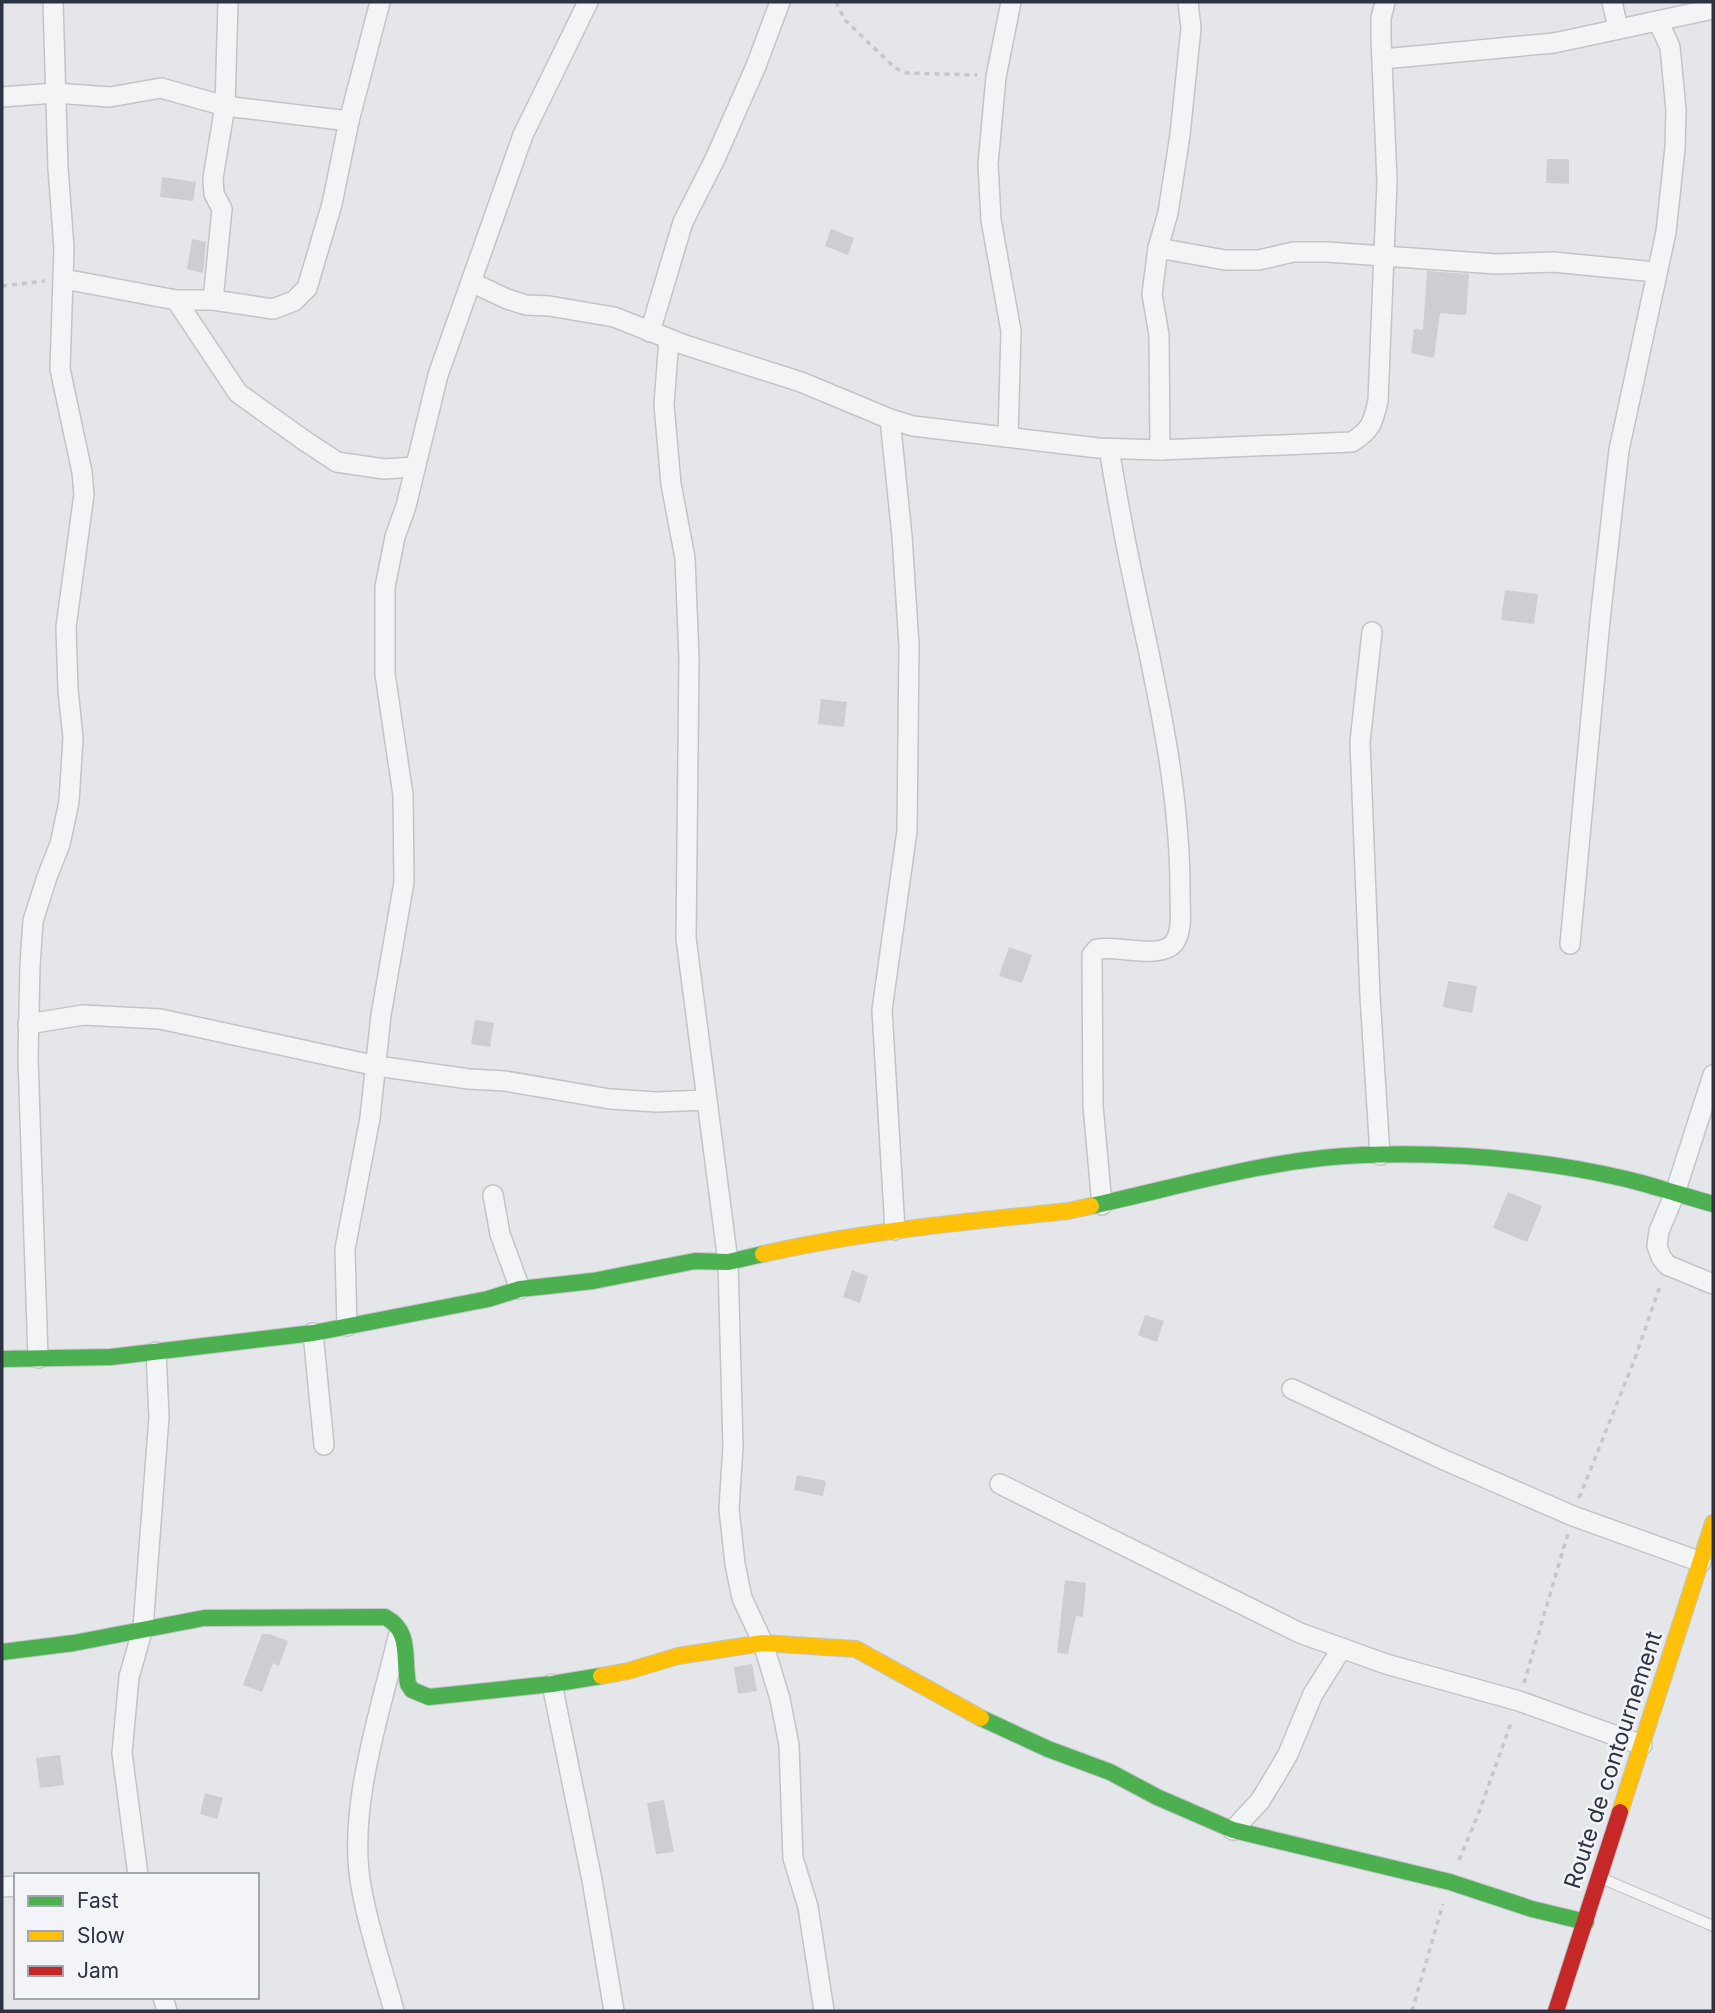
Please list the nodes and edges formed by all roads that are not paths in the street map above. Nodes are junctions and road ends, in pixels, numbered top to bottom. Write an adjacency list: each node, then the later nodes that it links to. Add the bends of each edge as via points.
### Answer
1 (53, 2): 14 (street)
2 (229, 2): 16 (street)
3 (380, 2): 17 (street)
4 (588, 2): 22 (street, via 523,135)
5 (780, 2): 25 (street, via 715,159 683,222)
6 (1011, 2): 27 (street, via 996,78 988,164 989,199 1011,331)
7 (1188, 2): 18 (street, via 1191,27 1180,135)
8 (1385, 2): 13 (street)
9 (1612, 2): 12 (street)
10 (1713, 9): 11 (street)
11 (1658, 21): 12 (street); 20 (street, via 1670,47 1676,110 1666,232)
12 (1618, 29): 13 (street, via 1554,43)
13 (1383, 58): 19 (street)
14 (55, 93): 15 (street); 16 (street, via 110,97 161,88); 21 (street)
15 (2, 97)
16 (225, 106): 17 (street); 24 (street, via 213,178 214,194 222,209)
17 (349, 121): 24 (street, via 332,204 307,288 294,301 273,310)
18 (1158, 248): 19 (street, via 1224,260 1259,260 1293,252); 29 (street, via 1152,294 1159,335)
19 (1384, 255): 20 (street, via 1496,264 1553,262); 29 (street, via 1378,401 1367,432 1352,442)
20 (1656, 272): 32 (street, via 1619,450)
21 (64, 279): 23 (street); 33 (street, via 60,369 84,494 66,627 73,738 69,802 60,844 33,921)
22 (471, 282): 25 (street, via 526,305 614,317); 30 (street, via 438,375)
23 (176, 300): 24 (street); 30 (street, via 237,393 305,441 337,462 384,469)
24 (213, 300)
25 (660, 336): 26 (street, via 801,382); 36 (street, via 671,484 685,558 689,659 686,938)
26 (890, 419): 27 (street); 42 (street, via 909,646 907,831 882,1010)
27 (1008, 437): 28 (street)
28 (1109, 449): 29 (street); 41 (street, via 1167,739 1180,862 1180,930 1172,945 1157,952 1106,947 1092,955 1093,1106)
29 (1160, 450)
30 (415, 467): 34 (street, via 385,587 385,674 403,795 404,882)
31 (1372, 632): 37 (street, via 1360,742)
32 (1570, 944)
33 (28, 1024): 34 (street, via 83,1015 160,1019); 49 (street)
34 (377, 1066): 36 (street, via 610,1099); 46 (street, via 345,1249)
35 (1713, 1075): 38 (street)
36 (707, 1100): 43 (street)
37 (1380, 1155): 38 (street, via 1531,1162); 41 (street, via 1270,1166)
38 (1675, 1193): 40 (street); 44 (street, via 1659,1231 1661,1257 1667,1265)
39 (492, 1195): 45 (street)
40 (1713, 1204)
41 (1102, 1205): 42 (street)
42 (895, 1230): 43 (street)
43 (728, 1262): 45 (street, via 695,1261 593,1281); 58 (street, via 733,1446 729,1510 742,1598)
44 (1713, 1284)
45 (520, 1289): 46 (street, via 488,1300)
46 (346, 1326): 47 (street)
47 (313, 1333): 48 (street); 52 (street)
48 (156, 1352): 49 (street); 57 (street, via 159,1417)
49 (38, 1358): 50 (street)
50 (2, 1359)
51 (1292, 1389): 55 (street, via 1573,1516)
52 (324, 1445)
53 (1000, 1484): 59 (street, via 1300,1633)
54 (1713, 1522): 55 (street, Route de contournement)
55 (1701, 1562): 62 (street, Route de contournement)
56 (400, 1626): 57 (street, via 386,1617 270,1616 204,1618); 61 (street, via 408,1685 425,1696); 68 (street, via 363,1785 358,1839 360,1886)
57 (143, 1628): 60 (street); 64 (street, via 129,1677 122,1753)
58 (763, 1643): 61 (street); 63 (street, via 863,1652 964,1710); 70 (street, via 789,1745 793,1858 808,1907)
59 (1342, 1648): 62 (street, via 1519,1701); 63 (street, via 1313,1694 1277,1773 1260,1801)
60 (2, 1652)
61 (552, 1684): 69 (street)
62 (1642, 1745): 65 (street, Route de contournement)
63 (1233, 1830): 66 (street, via 1450,1882)
64 (138, 1873)
65 (1599, 1877): 66 (street, Route de contournement); 67 (lane)
66 (1586, 1922): 71 (street, Route de contournement)
67 (1713, 1926)
68 (394, 2011)
69 (614, 2011)
70 (824, 2011)
71 (1556, 2011)

